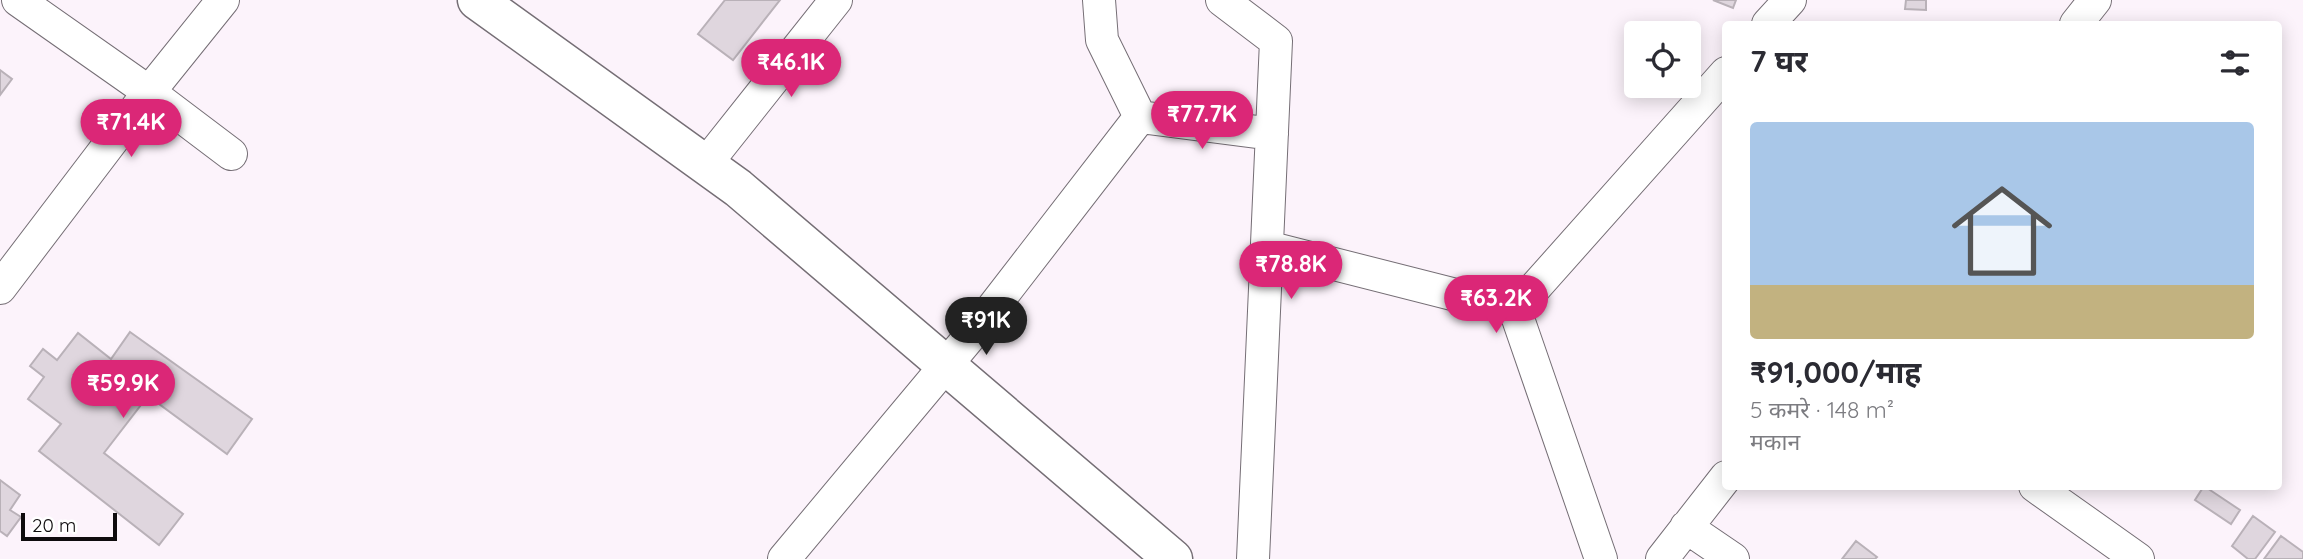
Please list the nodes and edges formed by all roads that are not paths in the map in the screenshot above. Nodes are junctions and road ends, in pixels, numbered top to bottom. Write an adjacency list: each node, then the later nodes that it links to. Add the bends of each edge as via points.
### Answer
1 (18, 0): 12 (street)
2 (223, 0): 12 (street)
3 (477, 0): 16 (street)
4 (836, 0): 16 (street)
5 (1099, 0): 13 (street, via 1102,40)
6 (1222, 0): 14 (street, via 1276,41)
7 (1790, 0): 9 (street)
8 (2095, 0): 10 (street)
9 (1771, 21)
10 (2078, 21)
11 (1722, 77): 19 (street)
12 (149, 92): 15 (street); 18 (street)
13 (1140, 117): 14 (street); 20 (street)
14 (1272, 134): 17 (street)
15 (231, 154)
16 (705, 165): 20 (street)
17 (1266, 247): 19 (street); 26 (street)
18 (0, 288)
19 (1515, 310): 27 (street)
20 (945, 365): 24 (street); 25 (street)
21 (1722, 482): 23 (street)
22 (2041, 490): 30 (street)
23 (1686, 527): 28 (street); 29 (street)
24 (784, 559)
25 (1173, 559)
26 (1253, 559)
27 (1601, 559)
28 (1662, 559)
29 (1733, 559)
30 (2138, 559)

